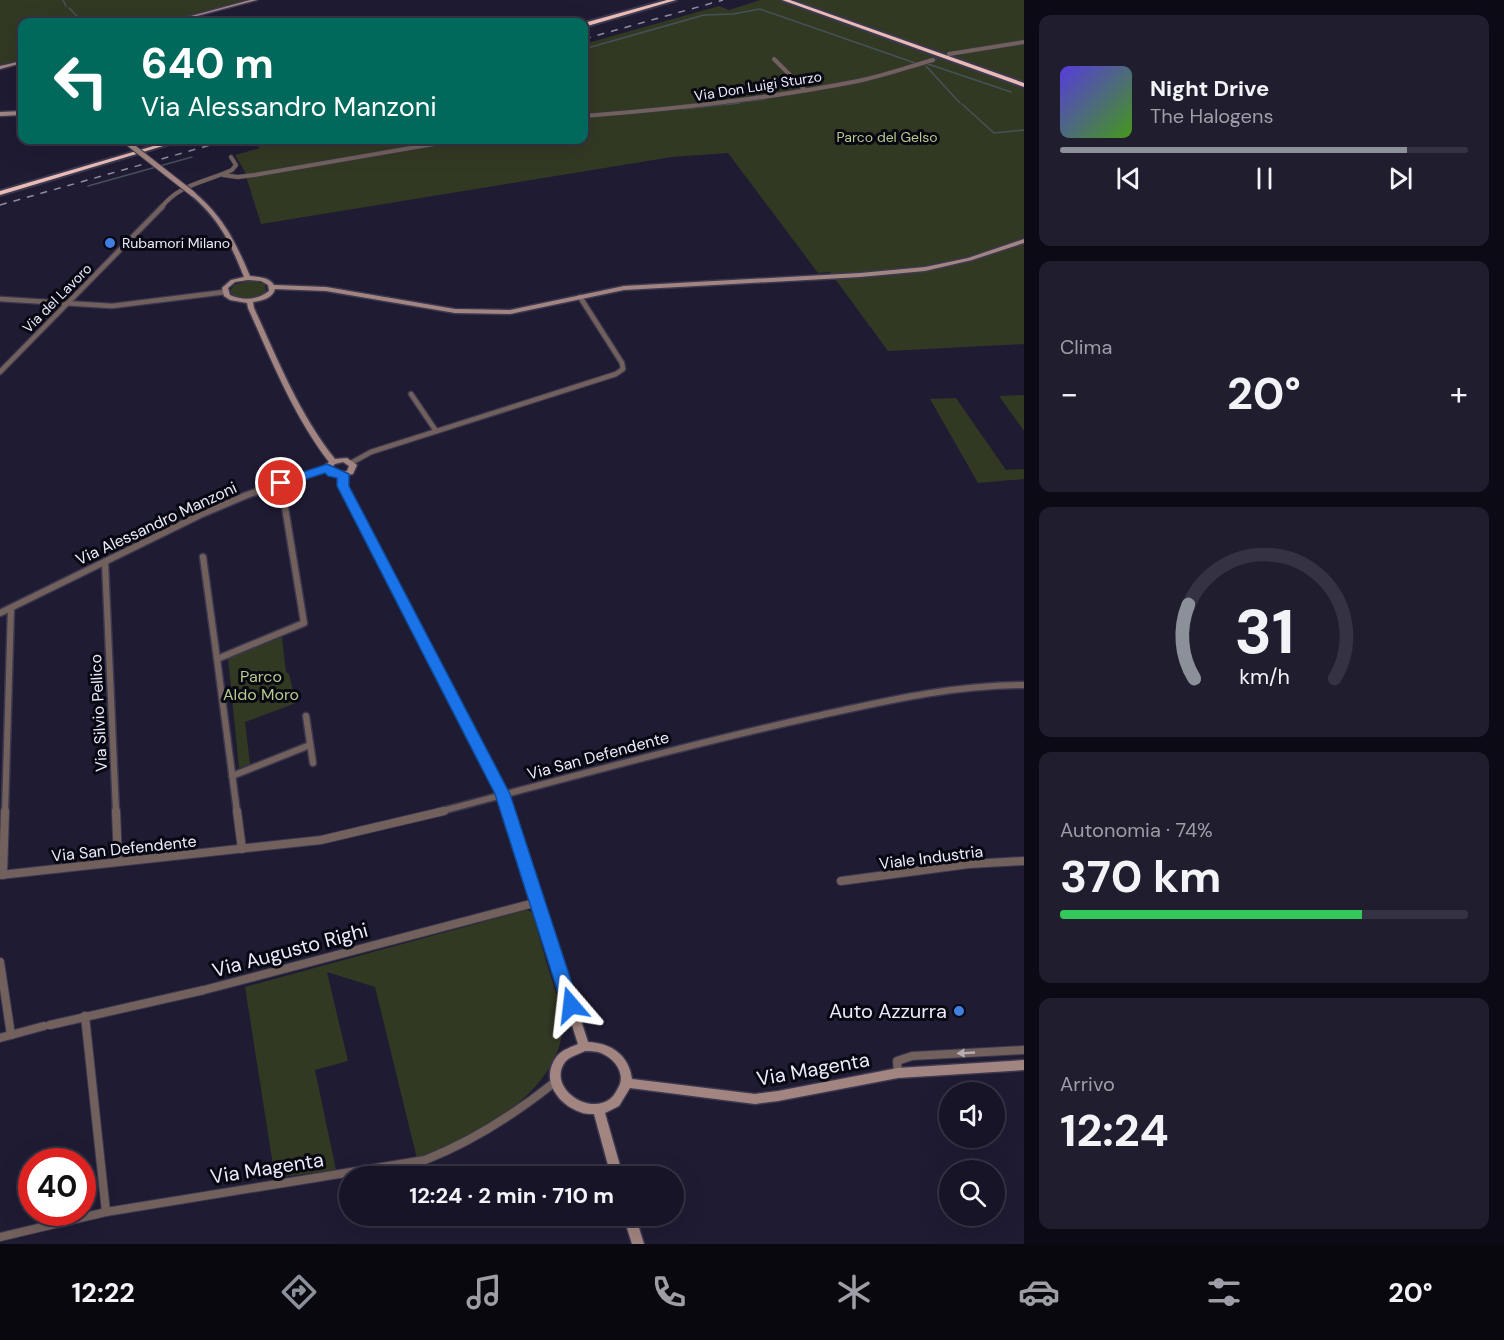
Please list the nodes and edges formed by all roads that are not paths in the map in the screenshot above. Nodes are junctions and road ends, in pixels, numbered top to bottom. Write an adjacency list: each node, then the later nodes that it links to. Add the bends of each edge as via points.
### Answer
1 (255, 0): 6 (street)
2 (659, 0): 7 (highway)
3 (673, 0): 8 (highway)
4 (776, 0): 9 (highway)
5 (785, 0): 9 (highway)
6 (186, 18)
7 (588, 19)
8 (588, 24)
9 (868, 29): 16 (highway)
10 (1024, 42): 11 (street)
11 (949, 54)
12 (774, 59): 17 (street)
13 (933, 60): 17 (street, Via Don Luigi Sturzo, via 859,81)
14 (18, 63): 15 (street)
15 (0, 68)
16 (1024, 84)
17 (804, 89): 20 (street, Via Don Luigi Sturzo, via 729,103)
18 (18, 113): 19 (street)
19 (0, 114)
20 (588, 116)
21 (129, 144): 30 (street, bridge, via 213,211 226,228)
22 (148, 144): 27 (highway)
23 (166, 144): 28 (highway)
24 (434, 144): 26 (street, via 254,175)
25 (231, 157): 26 (street, via 236,165)
26 (222, 175): 36 (street, Via del Lavoro, via 177,190 167,198 160,210)
27 (0, 187)
28 (0, 193)
29 (1024, 241): 33 (street, via 970,260 925,269 634,287)
30 (248, 278): 31 (street, via 262,279); 32 (street, via 233,281)
31 (273, 287): 33 (street, via 326,289 477,312 522,310); 35 (street, via 264,297)
32 (225, 292): 35 (street, via 236,300); 36 (street, via 122,305)
33 (580, 297): 39 (street, via 622,363 622,369)
34 (0, 300): 36 (street)
35 (250, 301): 41 (street, via 293,397)
36 (68, 304): 37 (street, Via del Lavoro)
37 (0, 372)
38 (411, 394): 39 (street)
39 (436, 431): 40 (street, via 371,452)
40 (351, 463): 41 (street, via 344,460); 42 (street, via 352,470)
41 (330, 465): 42 (street, via 332,474); 43 (street, Via Alessandro Manzoni)
42 (343, 474): 54 (street, via 343,486)
43 (281, 483): 45 (street, Via Alessandro Manzoni, via 202,514); 48 (street, via 304,623)
44 (203, 557): 48 (street)
45 (105, 562): 46 (street, Via Alessandro Manzoni); 57 (street, Via Silvio Pellico)
46 (11, 608): 47 (street, Via Alessandro Manzoni); 58 (street)
47 (0, 613)
48 (217, 659): 53 (street)
49 (1024, 685): 54 (street, Via San Defendente, via 913,696 689,746)
50 (306, 716): 51 (street)
51 (310, 745): 52 (street); 53 (street)
52 (313, 763)
53 (232, 776): 55 (street)
54 (503, 794): 55 (street, Via San Defendente, via 365,831); 60 (street)
55 (242, 849): 57 (street, Via San Defendente)
56 (1024, 861): 59 (street, Viale Industria)
57 (118, 862): 58 (street, Via San Defendente)
58 (1, 875)
59 (841, 881)
60 (538, 902): 62 (street, Via Augusto Righi, via 204,990); 65 (street)
61 (0, 962): 63 (street)
62 (85, 1016): 63 (street, Via Augusto Righi); 73 (street)
63 (11, 1035): 64 (street, Via Augusto Righi)
64 (0, 1038)
65 (584, 1046): 69 (street, via 564,1055 558,1063); 70 (street, via 595,1046 615,1055 622,1063)
66 (1024, 1050): 68 (street, one-way to 68, via 912,1056 897,1061)
67 (1024, 1065): 68 (street, Via Magenta)
68 (897, 1072): 70 (street, Via Magenta, via 754,1099)
69 (555, 1082): 71 (street, via 558,1092 575,1106); 73 (street, Via Magenta, via 484,1134 425,1160)
70 (627, 1083): 71 (street, via 617,1100)
71 (598, 1109): 72 (street)
72 (614, 1166)
73 (106, 1212): 75 (street, Via Magenta)
74 (632, 1226): 76 (street)
75 (0, 1237)
76 (638, 1244)

